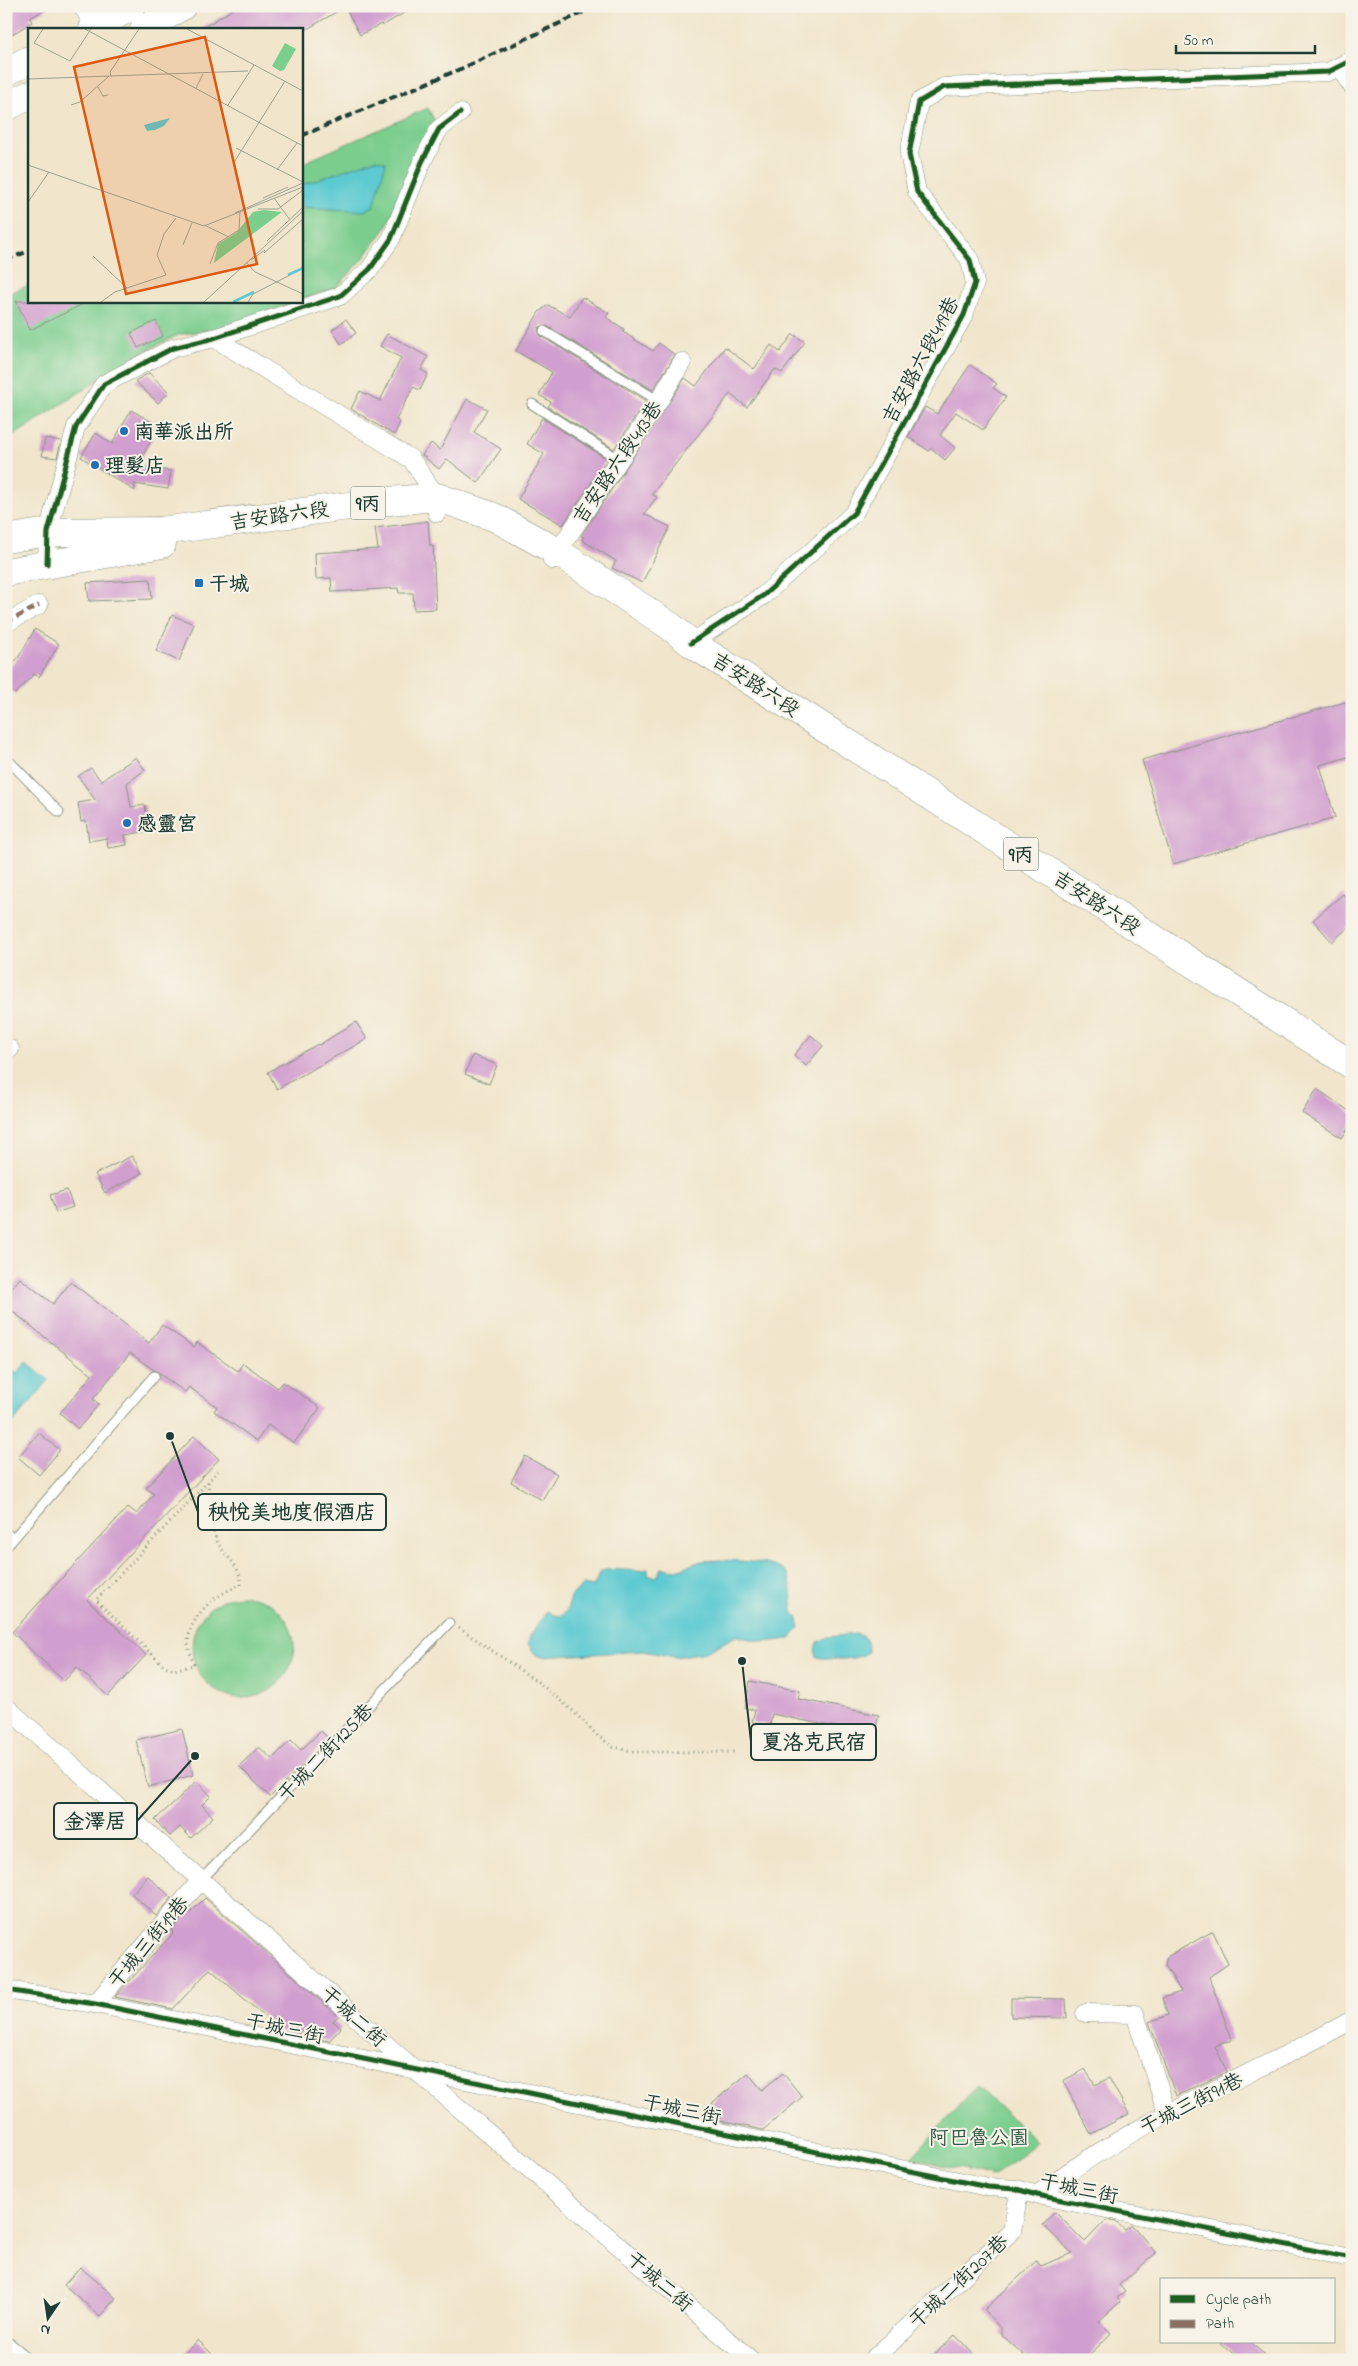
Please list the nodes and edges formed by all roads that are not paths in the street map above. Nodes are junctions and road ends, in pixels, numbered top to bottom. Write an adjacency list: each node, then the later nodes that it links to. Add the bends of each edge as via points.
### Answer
1 (131, 6): 3 (main road)
2 (182, 6): 4 (main road)
3 (92, 23)
4 (146, 28)
5 (28, 61): 7 (main road)
6 (1345, 63): 8 (street); 26 (street, 吉安路六段419巷, via 1328,72 944,87 919,102 909,154 917,192 970,260 975,283 964,315 854,513 764,595)
7 (6, 72)
8 (1352, 86)
9 (28, 96): 10 (main road)
10 (6, 107)
11 (460, 113): 13 (street, via 439,130 422,162 391,239 370,269 340,296)
12 (544, 331): 15 (lane)
13 (214, 338): 18 (street, via 411,459); 19 (street, via 173,348 104,384 76,427)
14 (682, 362): 15 (street, 吉安路六段413巷)
15 (659, 400): 17 (street, 吉安路六段413巷)
16 (532, 404): 17 (lane)
17 (620, 460): 21 (street, 吉安路六段413巷)
18 (437, 505): 19 (main road, 吉安路六段 / 9丙, via 378,502 161,530); 21 (main road, 吉安路六段 / 9丙, via 494,517); 22 (main road, 吉安路六段 / 9丙, via 161,544)
19 (48, 532): 20 (main road, 吉安路六段 / 9丙); 22 (street)
20 (6, 539)
21 (554, 556): 26 (main road, 吉安路六段 / 9丙, via 670,626)
22 (47, 564): 23 (main road, 吉安路六段 / 9丙)
23 (6, 572)
24 (40, 605): 25 (street)
25 (6, 624)
26 (691, 643): 29 (main road, 吉安路六段 / 9丙)
27 (6, 758): 28 (lane)
28 (58, 812)
29 (1352, 1065)
30 (154, 1376): 31 (lane)
31 (10, 1536): 32 (lane)
32 (6, 1548)
33 (449, 1624): 35 (lane, 干城二街125巷)
34 (6, 1706): 35 (street, 干城二街)
35 (201, 1880): 37 (street, 干城三街19巷); 40 (street, 干城二街)
36 (6, 1990): 37 (street, 干城三街)
37 (96, 2004): 40 (street, 干城三街)
38 (1085, 2013): 41 (street, via 1135,2014)
39 (1352, 2020): 41 (street, 干城三街91巷, via 1299,2050)
40 (415, 2070): 42 (street, 干城三街, via 988,2187); 47 (street, 干城二街)
41 (1166, 2113): 43 (street, 干城三街91巷, via 1072,2167)
42 (1016, 2189): 43 (street, 干城三街); 48 (street, 干城二街207巷, via 1019,2193 1012,2232)
43 (1036, 2195): 44 (street, 干城三街)
44 (1352, 2258)
45 (6, 2350): 46 (street)
46 (18, 2360)
47 (751, 2360)
48 (872, 2360)

